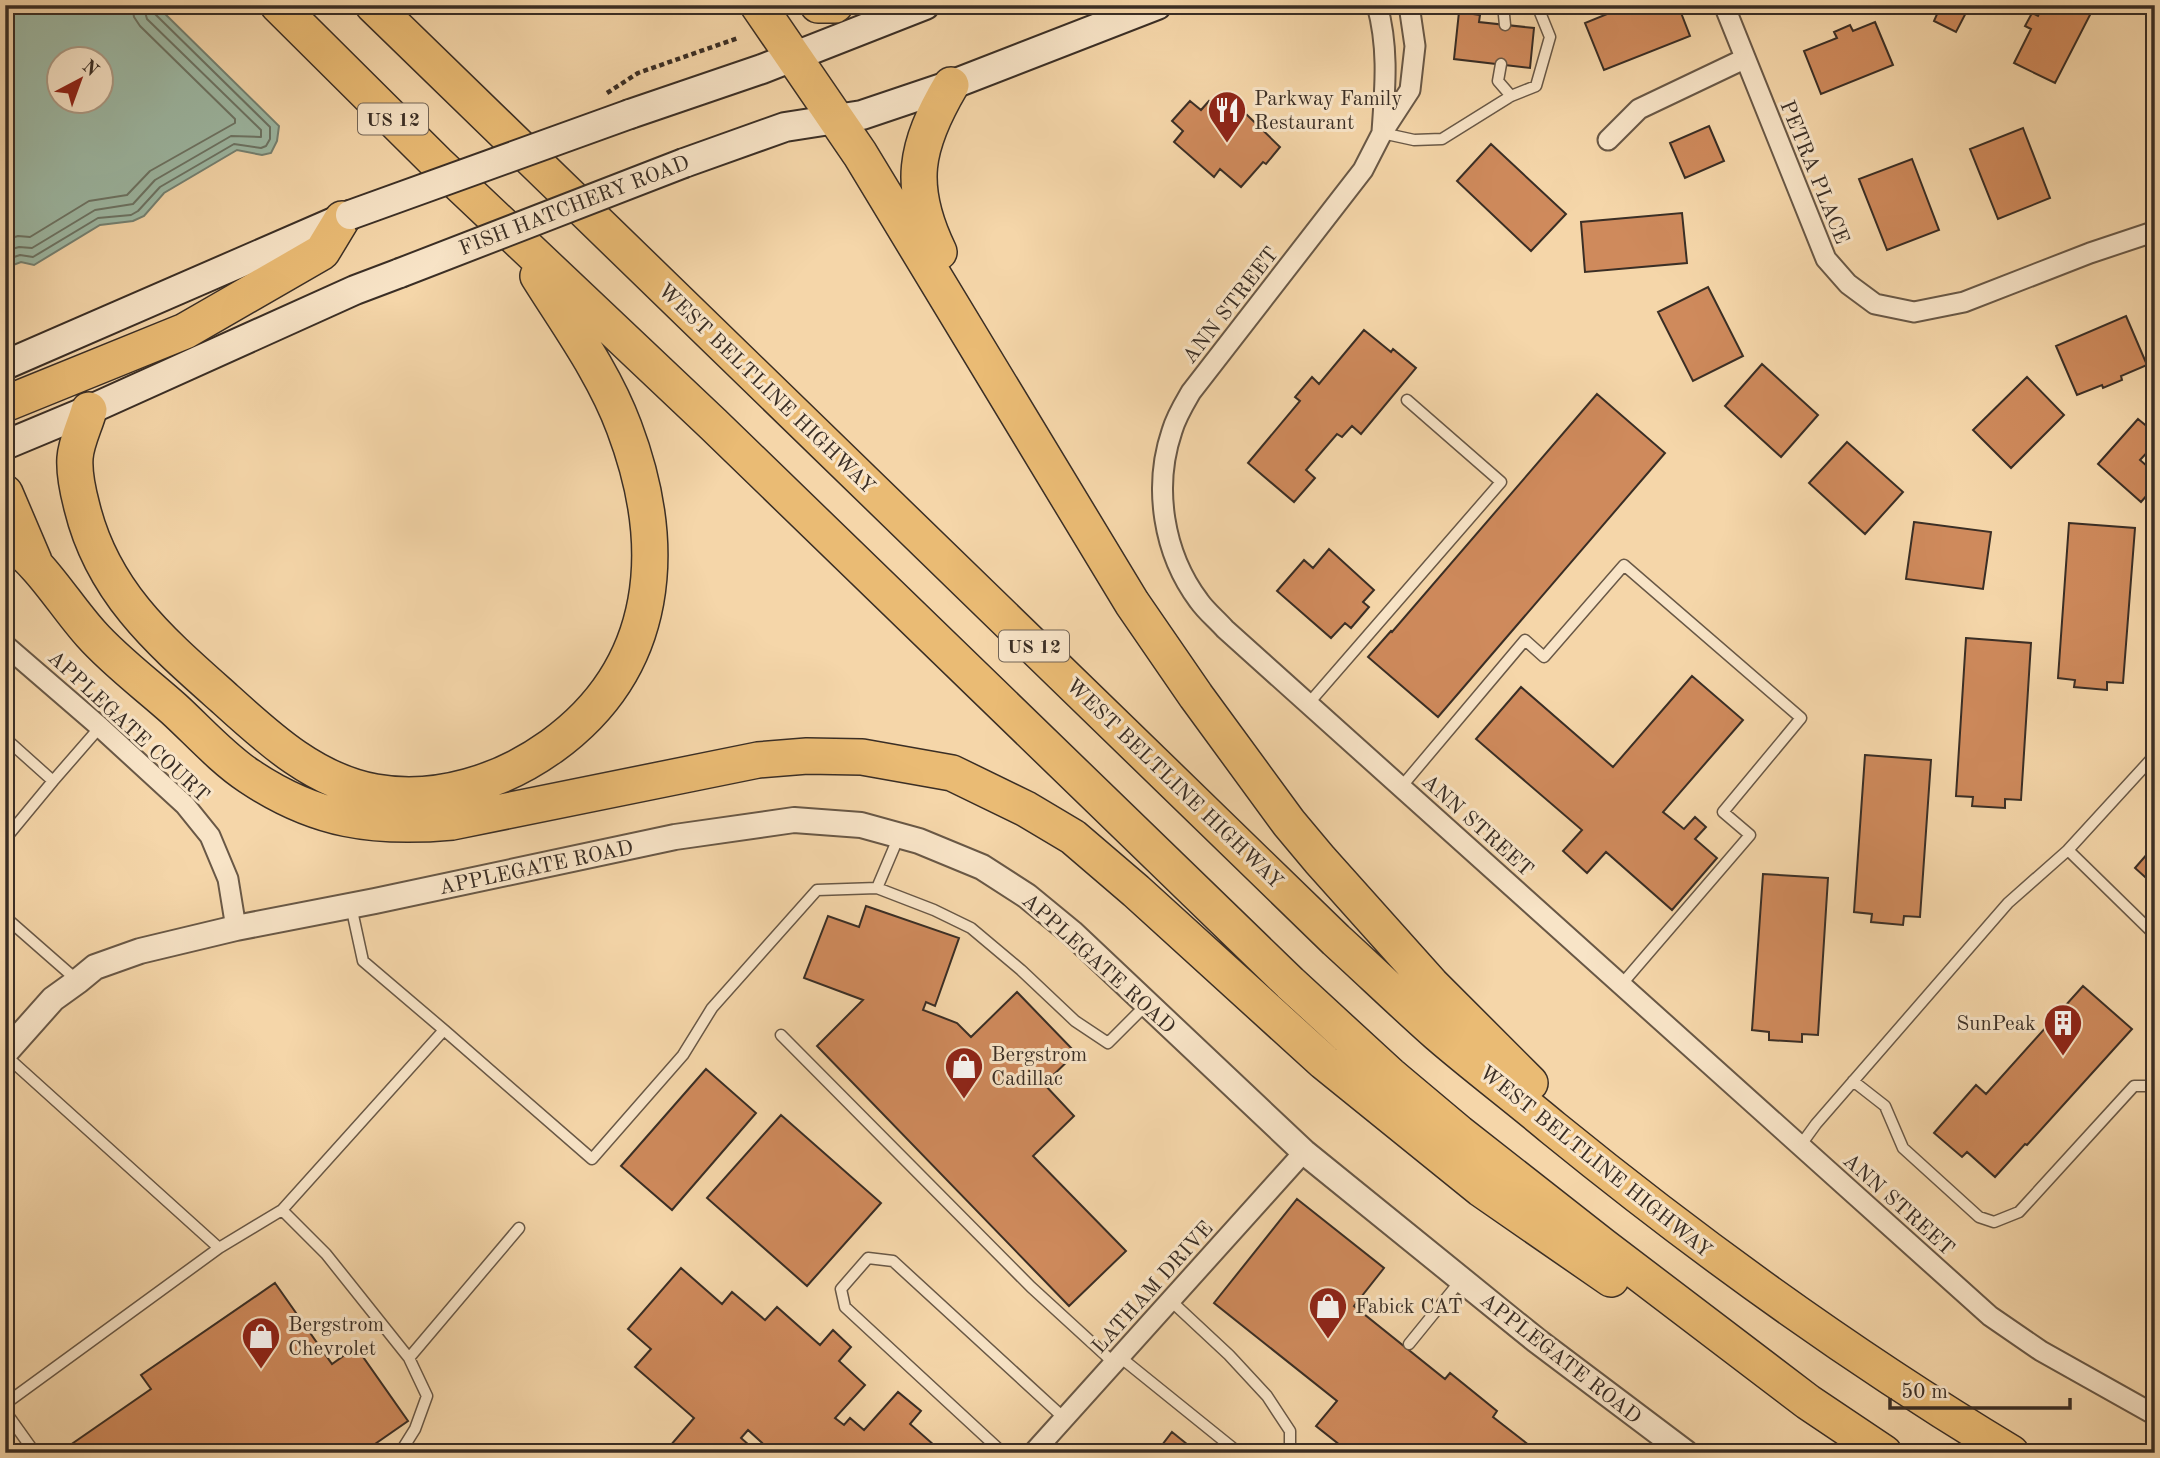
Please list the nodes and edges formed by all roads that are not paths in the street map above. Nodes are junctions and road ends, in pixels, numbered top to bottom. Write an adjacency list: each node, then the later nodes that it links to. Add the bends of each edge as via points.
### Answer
1 (278, 5): 24 (highway, US 12)
2 (373, 5): 62 (highway, WEST BELTLINE HIGHWAY / US 12, via 1346,948 1440,1035)
3 (758, 5): 14 (highway)
4 (818, 5): 5 (highway)
5 (835, 5)
6 (925, 5): 14 (main road)
7 (1157, 5): 17 (main road, FISH HATCHERY ROAD)
8 (1377, 5): 20 (street, ANN STREET, via 1387,59)
9 (1409, 5): 20 (street, ANN STREET, via 1415,46 1410,90)
10 (1503, 5): 13 (lane)
11 (1537, 5): 18 (lane, via 1550,37 1536,86)
12 (1724, 5): 15 (street, PETRA PLACE)
13 (1505, 25)
14 (792, 57): 19 (highway); 22 (main road, bridge)
15 (1744, 59): 21 (street, via 1639,109); 23 (street, PETRA PLACE, via 1826,260 1875,304 1914,312 1964,302)
16 (1501, 64): 18 (lane, via 1498,81)
17 (951, 85): 19 (main road, FISH HATCHERY ROAD, via 862,115); 30 (highway, via 934,113 920,155 922,212)
18 (1511, 96): 20 (lane, via 1442,139 1414,140)
19 (834, 119): 28 (main road, FISH HATCHERY ROAD, bridge, via 785,127 400,272); 30 (highway, via 860,154)
20 (1382, 133): 35 (street, ANN STREET, via 1349,189 1191,392 1172,428 1164,458 1166,530 1179,566 1199,600)
21 (1608, 140)
22 (346, 217): 25 (main road); 27 (highway, via 322,252 184,331)
23 (2153, 230)
24 (510, 232): 28 (highway, via 582,346 624,426 649,520 651,565 638,631 603,697 576,728 505,774 464,788 424,794 376,792 334,779 296,759 250,722 144,624 100,559 78,491 75,457); 68 (highway, US 12, via 1390,1075)
25 (5, 365)
26 (1407, 400): 35 (lane, via 1501,482)
27 (5, 404)
28 (89, 410): 29 (main road, FISH HATCHERY ROAD)
29 (5, 445)
30 (1043, 454): 62 (highway, via 1132,603 1320,860 1492,1046)
31 (5, 493): 33 (highway)
32 (5, 539): 33 (highway)
33 (36, 565): 68 (highway, via 94,637 248,776 326,815 365,824 452,822 758,760 807,756 862,757 972,780 1073,837 1324,1062 1481,1189 1586,1263)
34 (5, 645): 36 (street, APPLEGATE COURT)
35 (1309, 703): 40 (street, ANN STREET)
36 (100, 727): 39 (lane); 47 (street, APPLEGATE COURT, via 185,805 210,836 228,879)
37 (5, 738): 39 (lane)
38 (2155, 755): 43 (lane)
39 (53, 781): 42 (lane)
40 (1402, 786): 50 (street, ANN STREET); 50 (lane, via 1525,640 1544,657 1624,565 1801,718 1723,812 1750,835)
41 (900, 836): 44 (lane); 45 (street, APPLEGATE ROAD, via 861,825 794,820 675,837); 51 (street, APPLEGATE ROAD, via 982,867 1027,896)
42 (5, 839)
43 (2068, 850): 48 (lane); 55 (lane, via 2008,903)
44 (877, 888): 51 (lane, via 971,928 1075,1021 1108,1043); 52 (lane, via 817,890 712,1008 683,1055 592,1159)
45 (351, 906): 47 (street, APPLEGATE ROAD); 52 (lane, via 363,961)
46 (5, 917): 49 (lane)
47 (236, 928): 49 (street, APPLEGATE ROAD, via 140,951 95,967)
48 (2155, 935)
49 (78, 981): 54 (street, APPLEGATE ROAD, via 53,999)
50 (1621, 985): 57 (street, ANN STREET)
51 (1147, 1004): 58 (street, APPLEGATE ROAD)
52 (444, 1030): 59 (lane)
53 (781, 1035): 67 (lane, via 1031,1287)
54 (5, 1054): 61 (lane)
55 (1853, 1081): 56 (lane, via 1885,1106 1903,1148 1979,1217 1994,1222 2018,1212 2134,1086); 57 (lane)
56 (2155, 1091)
57 (1800, 1146): 71 (street, ANN STREET, via 1990,1316 2041,1351)
58 (1304, 1152): 63 (street, APPLEGATE ROAD); 64 (street, LATHAM DRIVE)
59 (282, 1210): 61 (lane); 66 (lane, via 326,1254)
60 (519, 1228): 66 (lane)
61 (219, 1248): 69 (lane)
62 (1720, 1259): 81 (highway, WEST BELTLINE HIGHWAY / US 12, via 1933,1406)
63 (1461, 1280): 65 (lane); 79 (street, APPLEGATE ROAD)
64 (1170, 1300): 67 (street, LATHAM DRIVE); 73 (lane, via 1267,1396 1290,1432)
65 (1409, 1344)
66 (409, 1358): 75 (lane, via 427,1396)
67 (1117, 1360): 72 (street, LATHAM DRIVE); 78 (lane)
68 (1808, 1402): 80 (highway, US 12)
69 (5, 1404)
70 (5, 1411): 74 (lane)
71 (2155, 1415)
72 (1064, 1418): 76 (lane, via 893,1261 868,1258 841,1289 845,1307); 77 (street, LATHAM DRIVE)
73 (1291, 1452)
74 (35, 1453)
75 (400, 1453)
76 (1003, 1453)
77 (1033, 1453)
78 (1240, 1453)
79 (1686, 1453)
80 (1884, 1453)
81 (2011, 1453)

